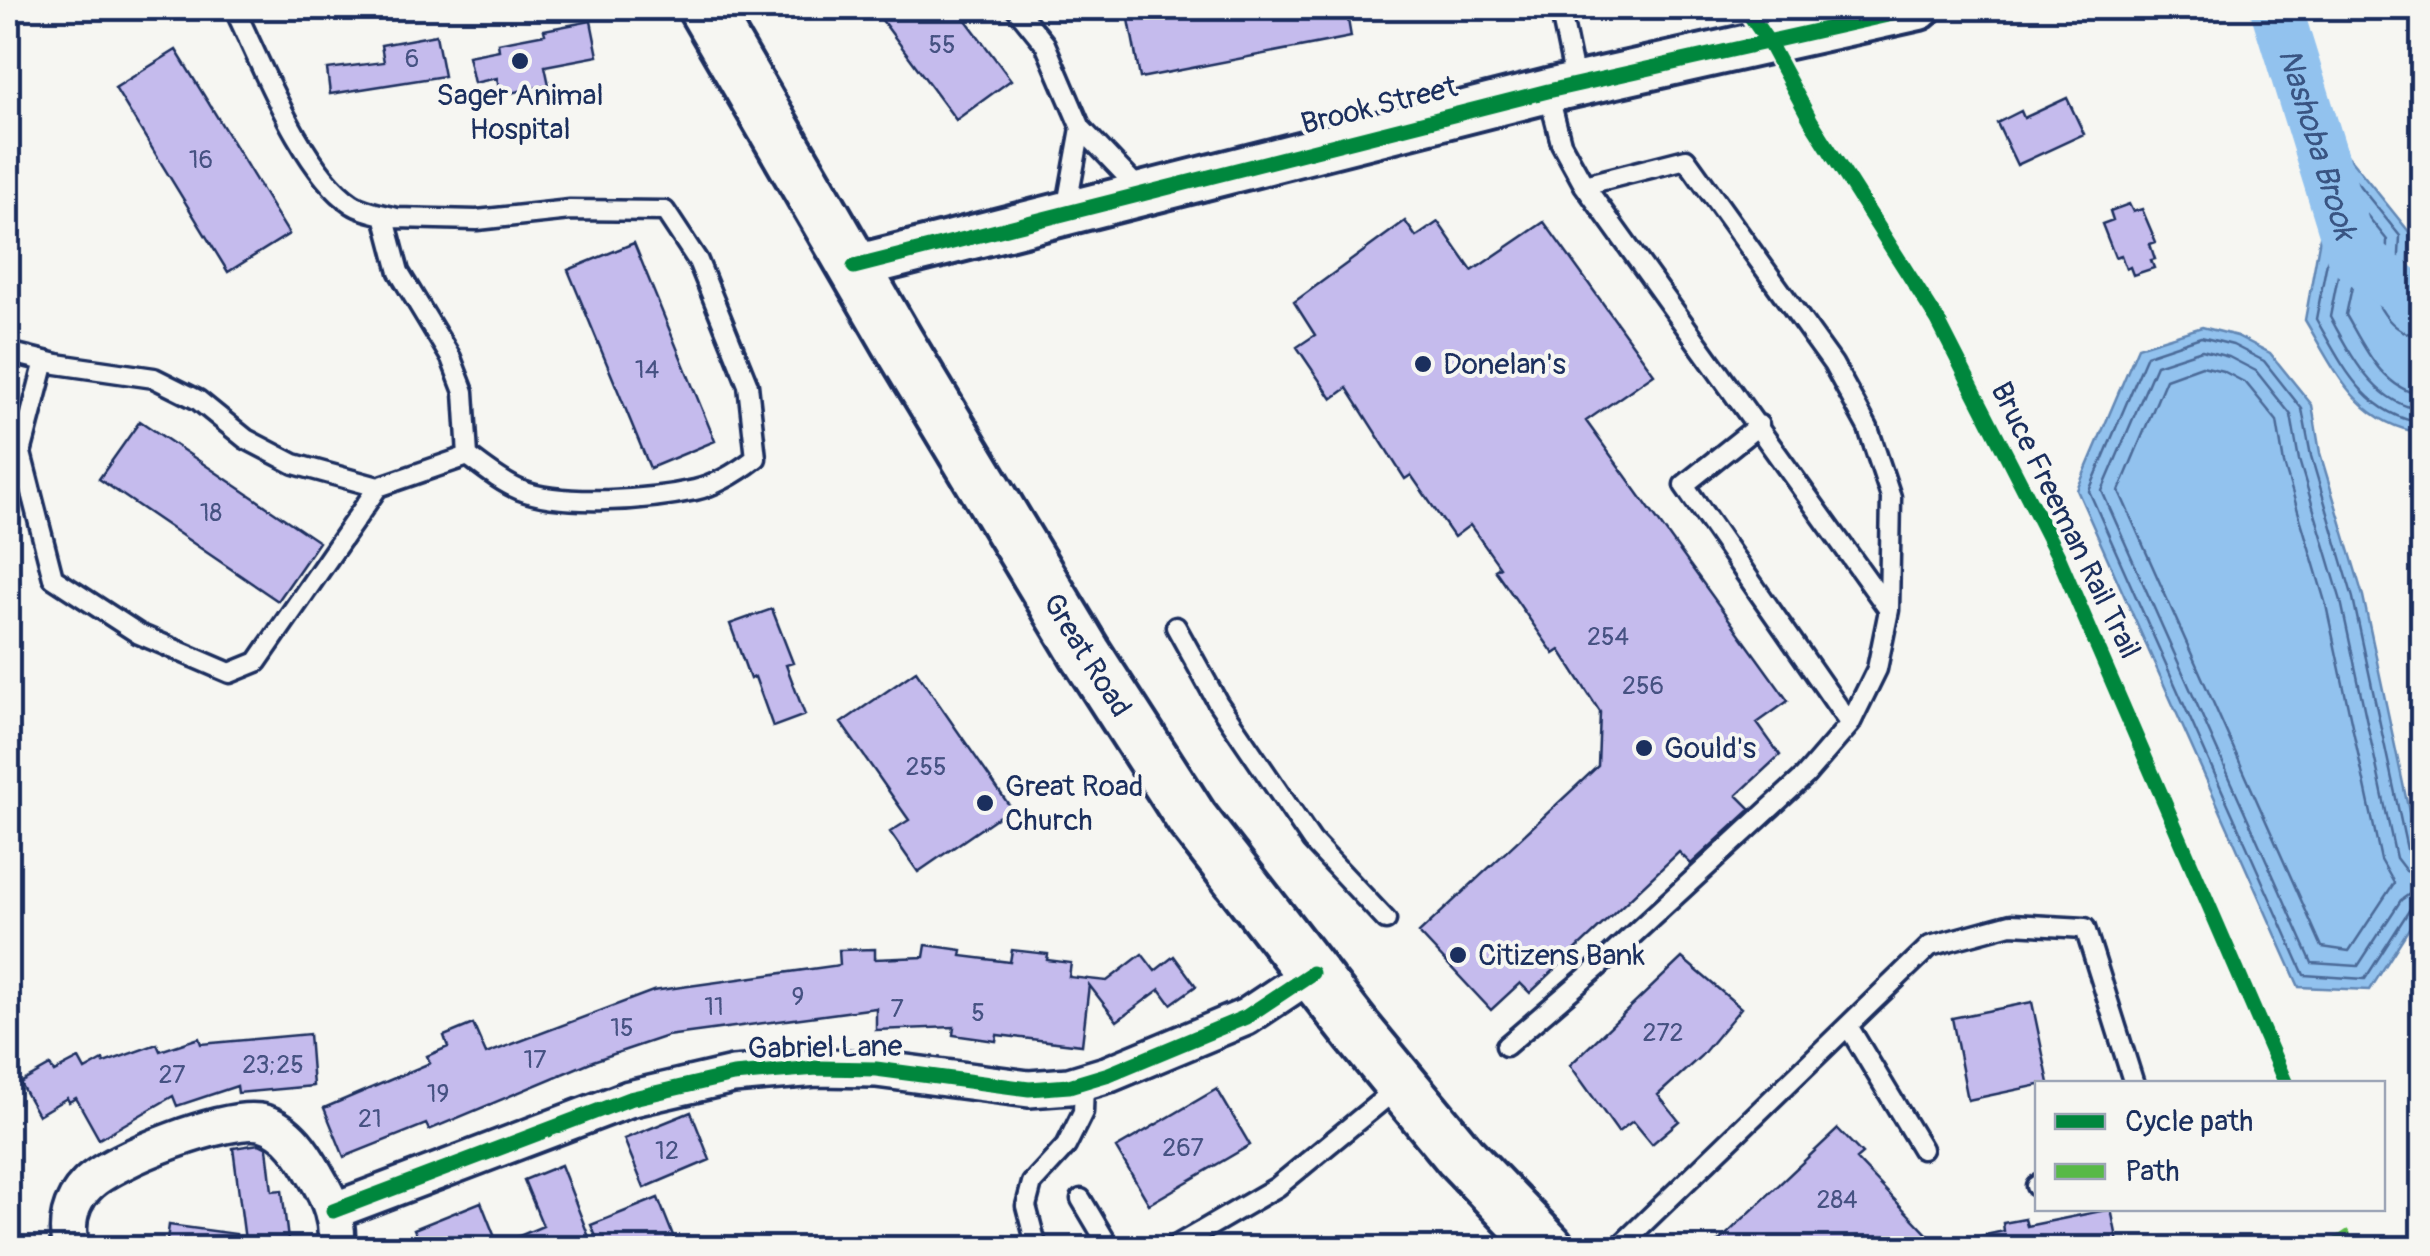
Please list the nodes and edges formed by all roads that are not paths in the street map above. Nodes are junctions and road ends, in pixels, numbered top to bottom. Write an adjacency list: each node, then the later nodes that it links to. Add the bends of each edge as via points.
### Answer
1 (234, 8): 11 (lane, via 328,184 355,206)
2 (704, 8): 12 (main road, Great Road)
3 (1016, 8): 7 (lane, via 1045,44)
4 (1560, 8): 6 (lane)
5 (1919, 8): 6 (street, Brook Street)
6 (1562, 88): 8 (lane, via 1561,143); 9 (street, Brook Street)
7 (1081, 128): 9 (lane); 10 (lane)
8 (1584, 185): 15 (lane); 18 (lane, via 1686,159 1705,184 1833,364 1868,428 1891,497)
9 (1142, 192): 10 (street, Brook Street)
10 (1066, 213): 12 (street, Brook Street)
11 (384, 214): 16 (lane, via 398,272 464,392); 16 (lane, via 477,220 570,210 664,210 698,261 748,385 756,458 697,490 599,501 551,497 521,490)
12 (854, 266): 22 (main road, Great Road, via 1163,774 1212,848)
13 (8, 352): 14 (lane)
14 (45, 361): 17 (lane, via 154,378 294,464); 17 (lane, via 21,453 53,578 138,634 230,673 256,662)
15 (1758, 425): 18 (lane); 20 (lane, via 1684,485)
16 (468, 456): 17 (lane)
17 (378, 487)
18 (1889, 610): 20 (lane, via 1876,670)
19 (1176, 627): 21 (lane, via 1218,703 1312,842)
20 (1850, 724): 24 (lane, via 1805,776)
21 (1386, 920)
22 (1312, 973): 26 (street, Gabriel Lane, via 1246,1017); 27 (main road, Great Road)
23 (1848, 1026): 25 (lane, via 1930,946 2011,924 2085,928); 28 (lane); 37 (lane)
24 (1506, 1046)
25 (2133, 1081)
26 (1084, 1082): 30 (street, Gabriel Lane, via 1030,1089 904,1071 817,1068 696,1081 616,1104); 33 (lane, via 1083,1112 1066,1146 1032,1182 1026,1206)
27 (1401, 1085): 35 (lane, via 1277,1188); 36 (main road, Great Road)
28 (1922, 1149)
29 (1081, 1199): 34 (lane)
30 (332, 1211): 31 (street, via 287,1136 267,1124 232,1122 93,1179 72,1206); 32 (street)
31 (71, 1248)
32 (336, 1248)
33 (1037, 1248)
34 (1110, 1248)
35 (1172, 1248)
36 (1548, 1248)
37 (1618, 1248)

